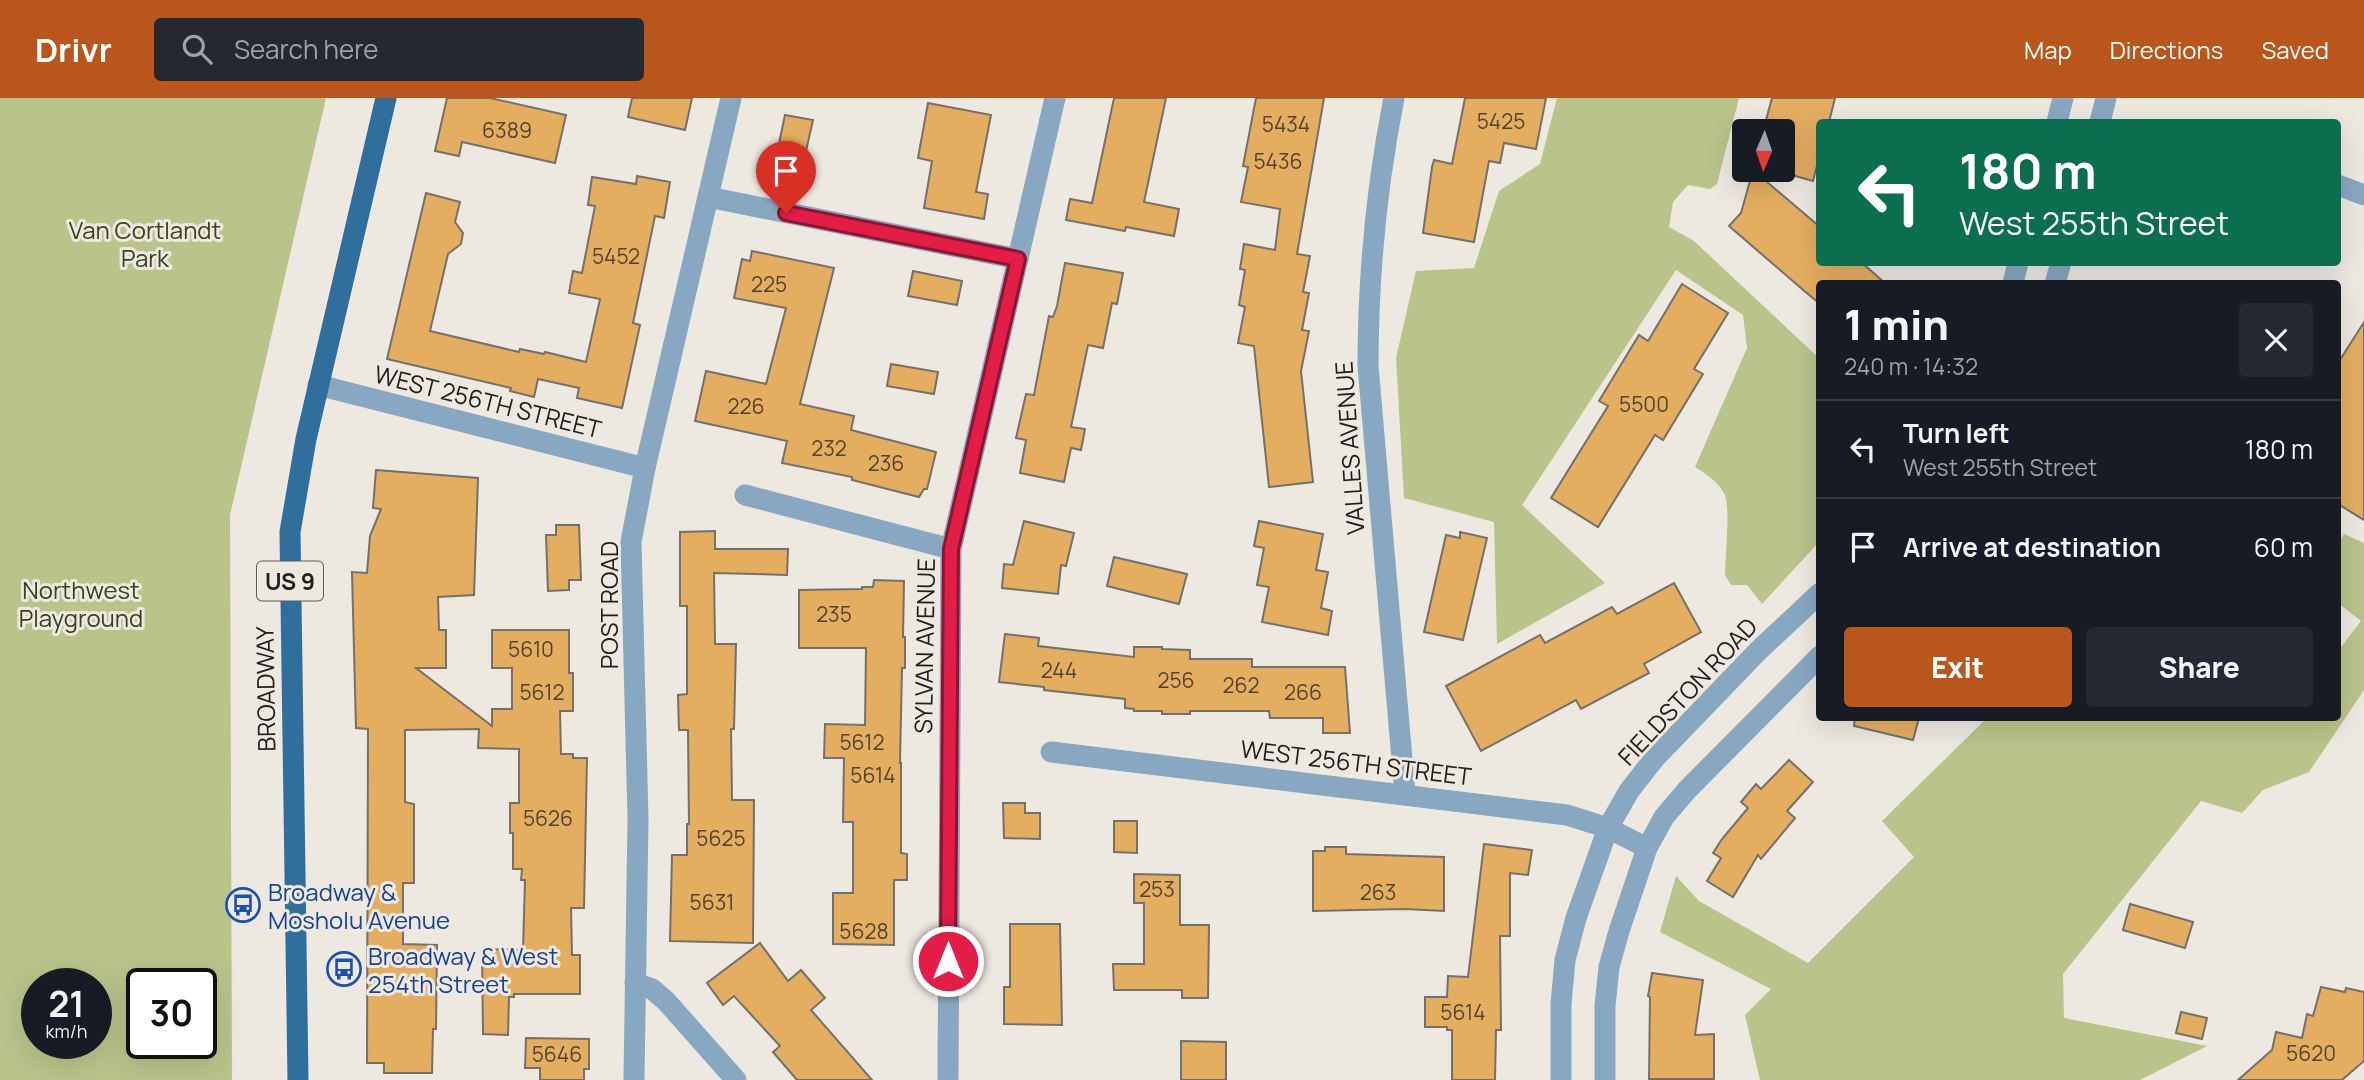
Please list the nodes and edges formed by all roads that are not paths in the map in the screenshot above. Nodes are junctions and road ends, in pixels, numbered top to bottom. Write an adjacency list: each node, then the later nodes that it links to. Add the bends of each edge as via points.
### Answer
1 (386, 98): 13 (main road, BROADWAY / US 9)
2 (731, 98): 11 (street, POST ROAD)
3 (1055, 98): 12 (street, SYLVAN AVENUE)
4 (1394, 98): 20 (street, VALLES AVENUE, via 1373,227 1368,366)
5 (2063, 98): 7 (street)
6 (2106, 98): 8 (street)
7 (2058, 119)
8 (2101, 119)
9 (2341, 186): 10 (street)
10 (2364, 195)
11 (708, 197): 12 (street); 14 (street, POST ROAD)
12 (1018, 259): 16 (street, SYLVAN AVENUE)
13 (318, 385): 14 (street, WEST 256TH STREET); 24 (main road, BROADWAY / US 9, via 296,493 289,560)
14 (645, 468): 23 (street, POST ROAD, via 631,542 638,819)
15 (745, 495): 16 (street)
16 (951, 549): 27 (street, SYLVAN AVENUE)
17 (1816, 597): 21 (street, FIELDSTON ROAD, via 1654,759)
18 (1816, 660): 22 (street, via 1687,790 1664,817)
19 (1051, 752): 20 (street, WEST 256TH STREET)
20 (1405, 794): 21 (street, WEST 256TH STREET, via 1567,815)
21 (1608, 828): 22 (street, WEST 256TH STREET); 28 (street, FIELDSTON ROAD, via 1565,960 1560,1004)
22 (1647, 848): 29 (street, via 1609,967)
23 (635, 984): 25 (street, POST ROAD); 26 (street, via 652,989 666,1001)
24 (298, 1080)
25 (634, 1080)
26 (736, 1080)
27 (948, 1080)
28 (1561, 1080)
29 (1605, 1080)

